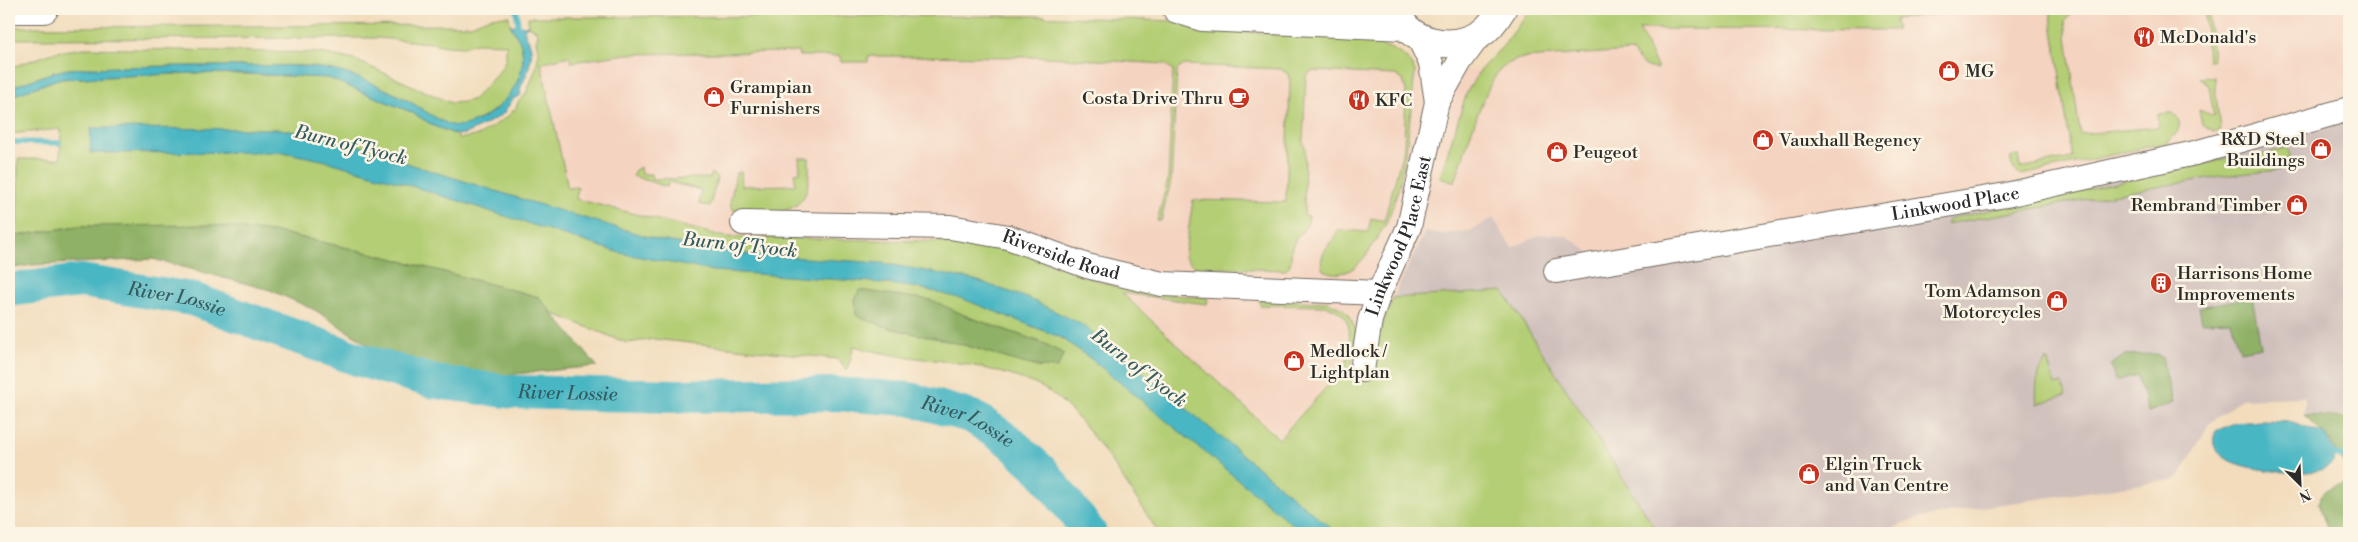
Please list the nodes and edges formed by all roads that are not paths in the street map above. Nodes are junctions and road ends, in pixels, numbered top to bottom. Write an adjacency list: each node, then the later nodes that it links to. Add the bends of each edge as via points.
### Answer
1 (9, 9): 2 (highway)
2 (44, 9)
3 (1177, 9): 5 (highway, via 1202,17)
4 (1502, 9): 6 (highway)
5 (1406, 24): 6 (highway, via 1433,42 1465,42); 7 (street, Linkwood Place East, via 1431,63)
6 (1480, 34): 7 (street, Linkwood Place East)
7 (1437, 102): 11 (street, Linkwood Place East, via 1409,227)
8 (2349, 110): 10 (street, Linkwood Place, via 2195,153 2006,195)
9 (742, 223): 11 (street, Riverside Road, via 950,227 1008,238 1088,266 1162,284)
10 (1556, 271)
11 (1379, 293): 12 (street, Linkwood Place East, via 1370,320)
12 (1362, 370)

